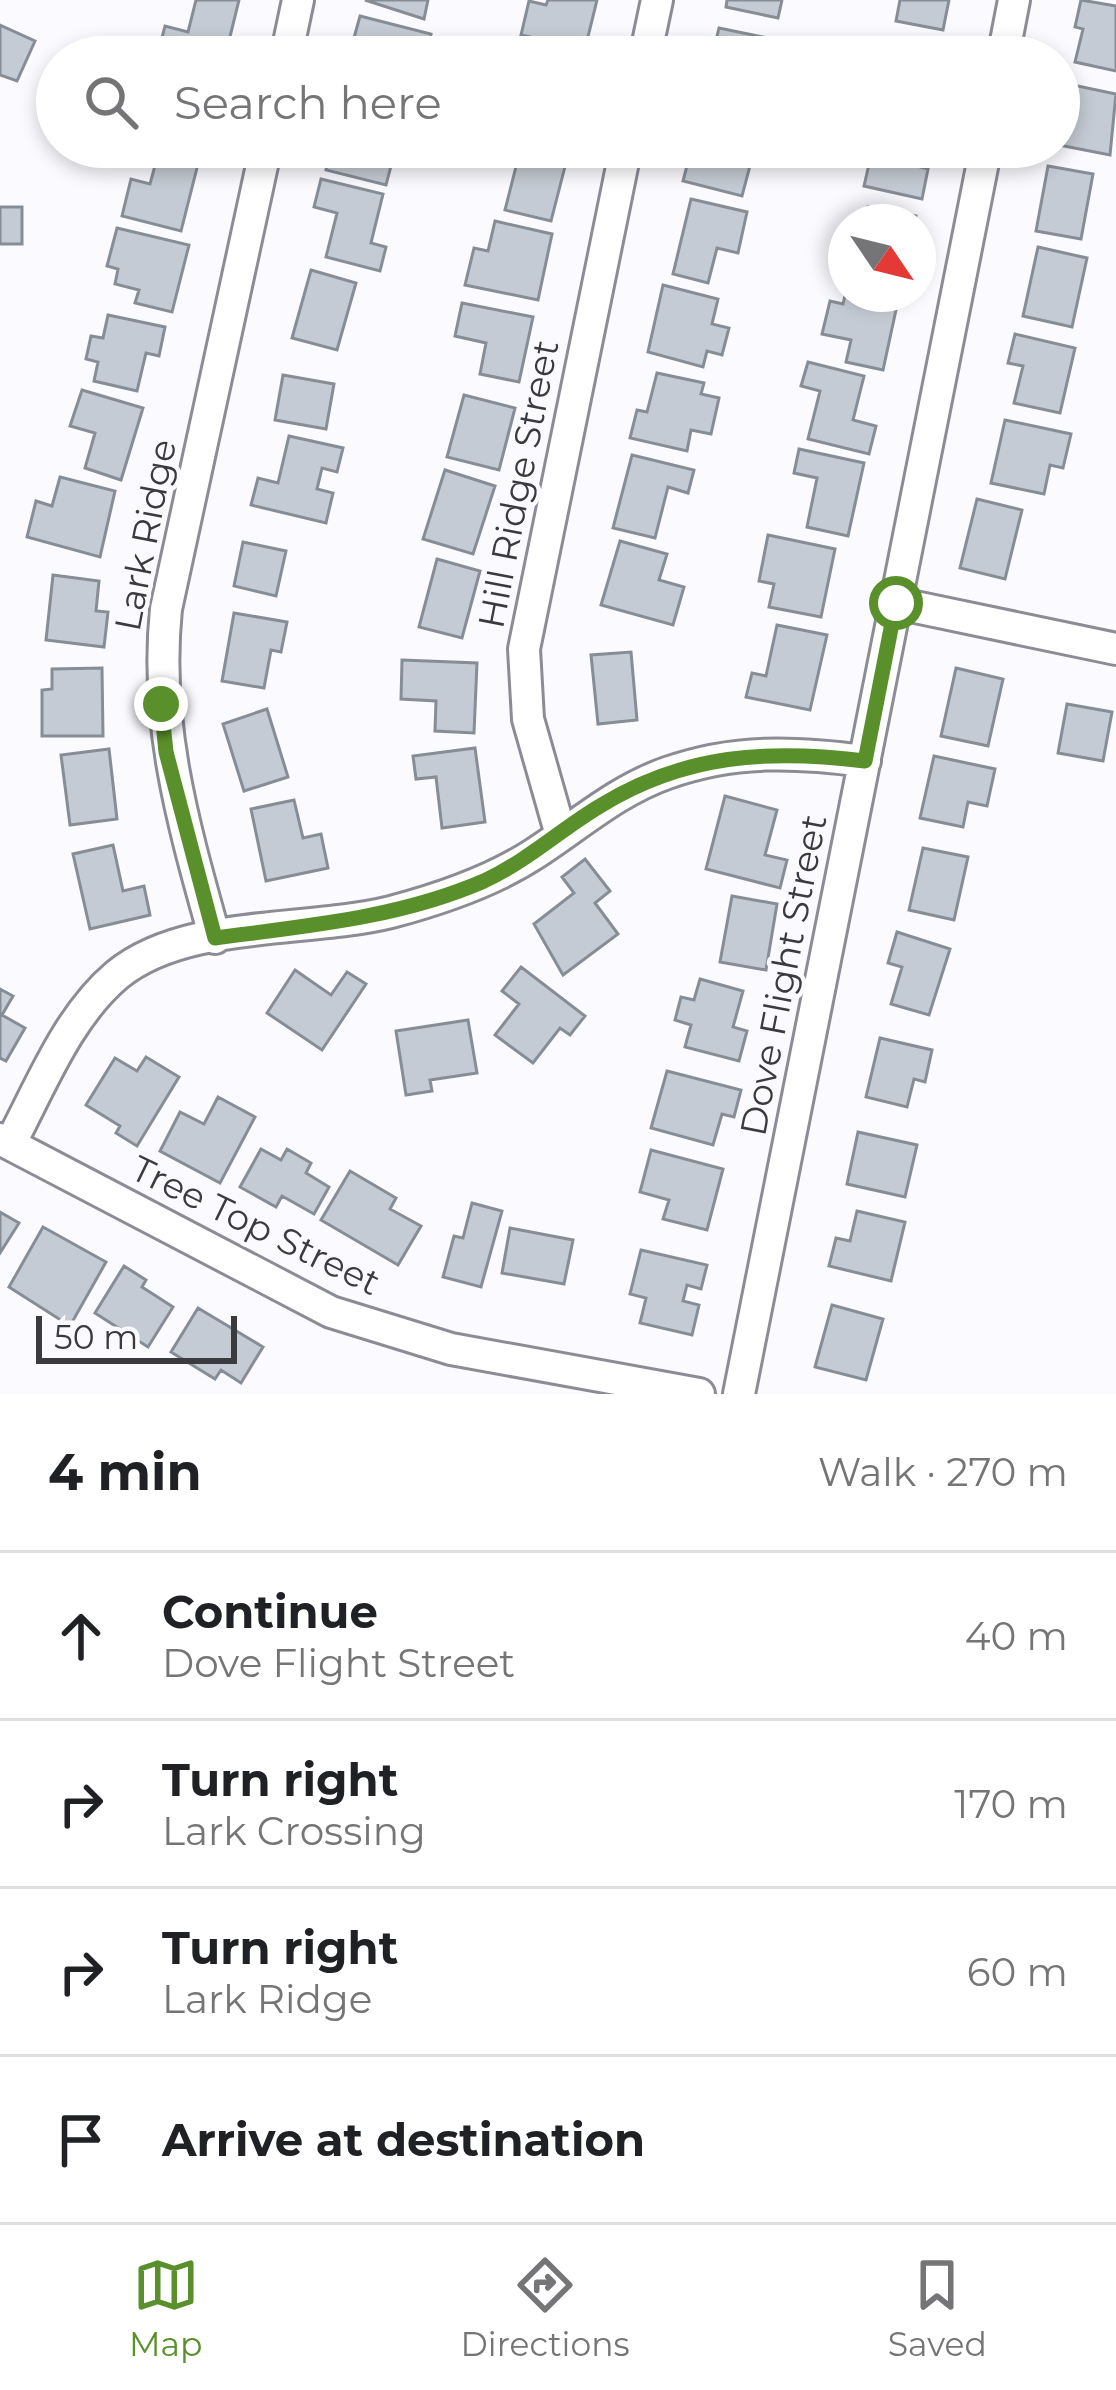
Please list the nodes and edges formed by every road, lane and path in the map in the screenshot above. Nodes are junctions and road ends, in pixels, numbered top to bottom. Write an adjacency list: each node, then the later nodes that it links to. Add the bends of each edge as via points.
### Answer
1 (298, 0): 4 (street)
2 (657, 0): 5 (street)
3 (1014, 0): 6 (street)
4 (290, 36)
5 (649, 36)
6 (1007, 36)
7 (261, 168): 14 (street, Lark Ridge, via 161,656 166,752)
8 (622, 168): 13 (street, Hill Ridge Street, via 524,649 528,718)
9 (982, 168): 10 (street, Dove Flight Street)
10 (896, 603): 11 (street); 12 (street, Dove Flight Street)
11 (1116, 649)
12 (865, 761): 13 (street, via 778,751 702,762 629,789); 17 (street, Dove Flight Street)
13 (561, 835): 14 (street, via 436,899)
14 (215, 938): 15 (street, via 152,954 117,975 70,1032)
15 (5, 1142): 16 (street, Tree Top Street, via 331,1312 451,1348)
16 (700, 1394)
17 (739, 1394)

